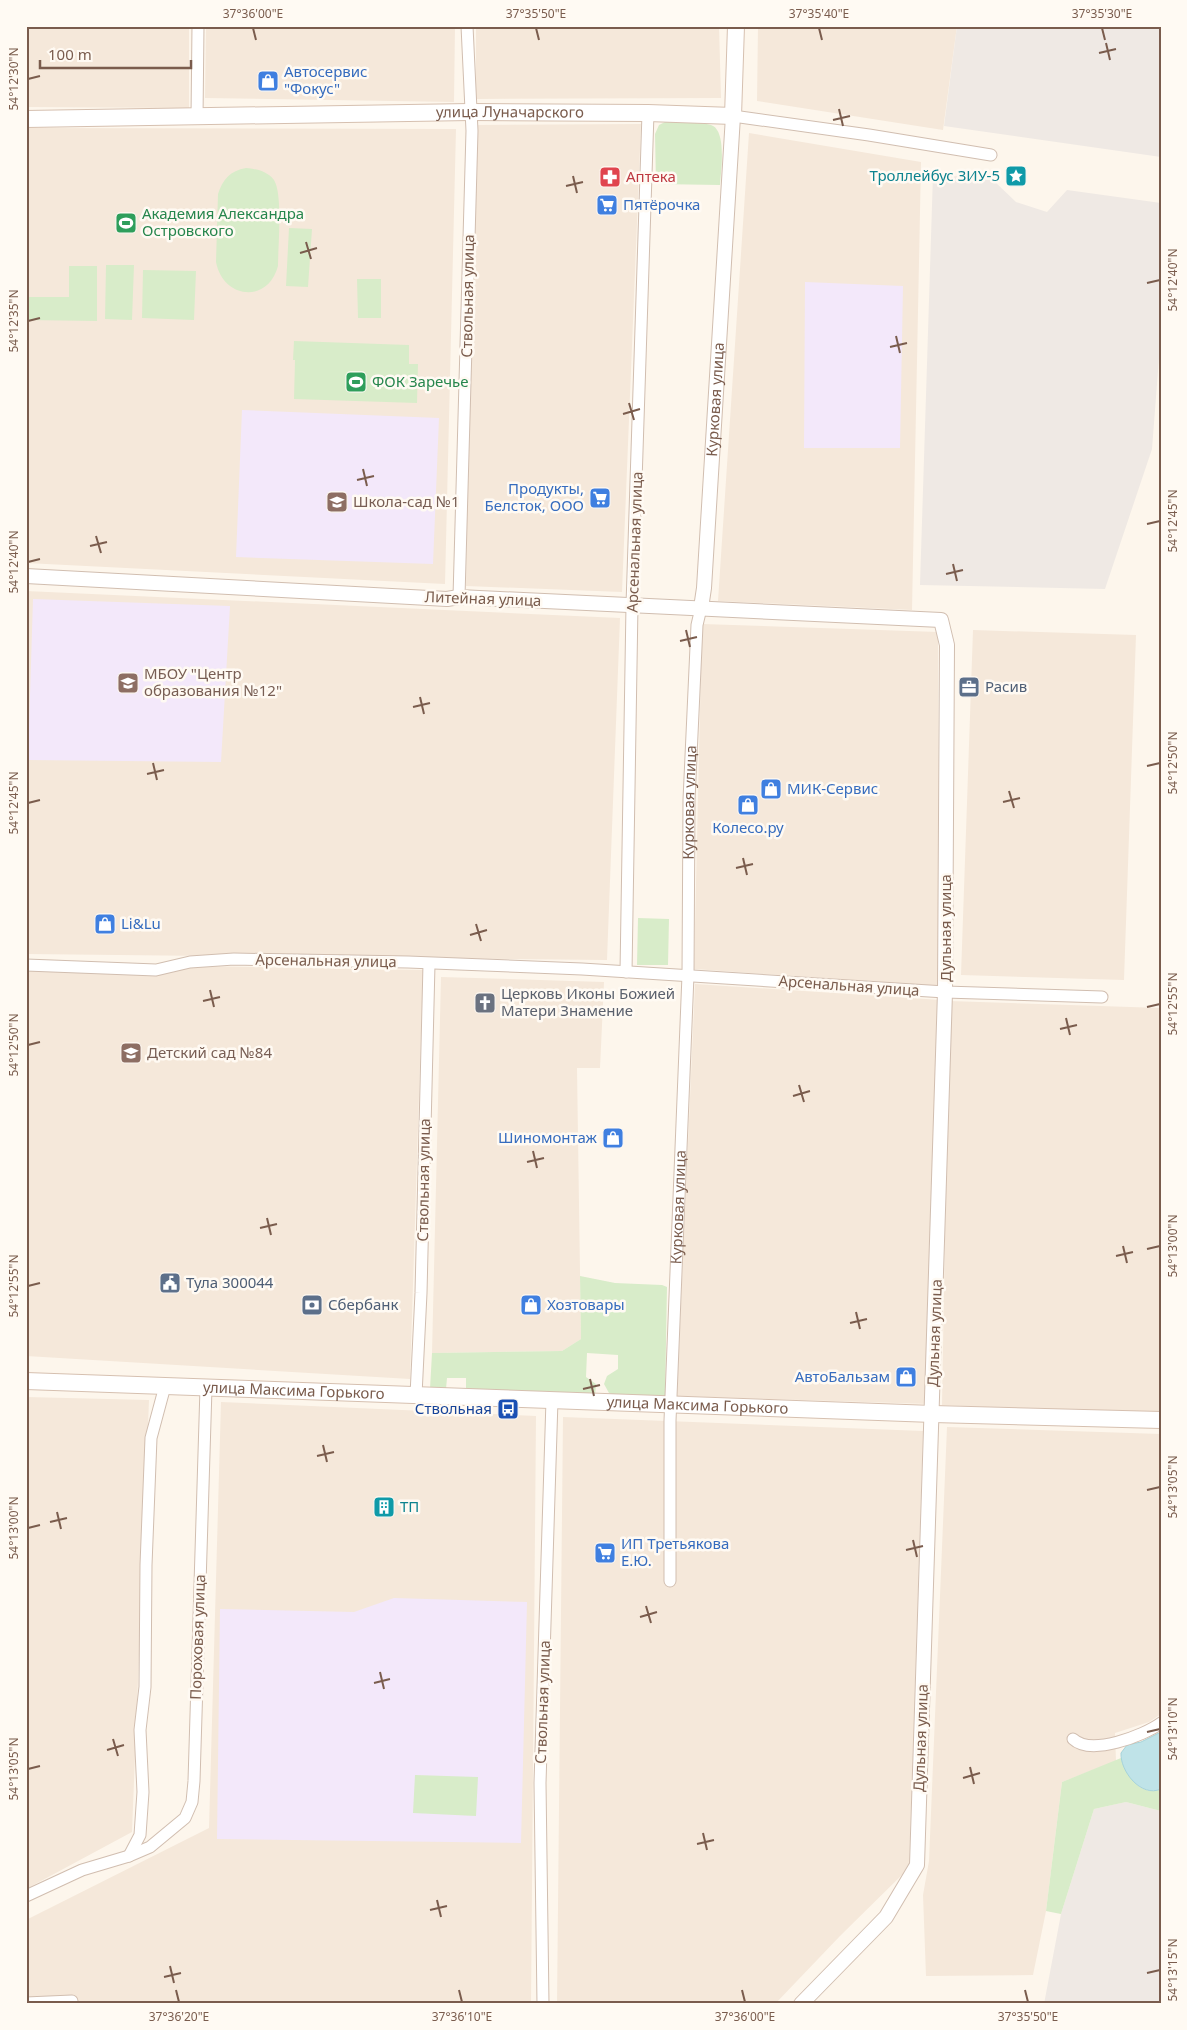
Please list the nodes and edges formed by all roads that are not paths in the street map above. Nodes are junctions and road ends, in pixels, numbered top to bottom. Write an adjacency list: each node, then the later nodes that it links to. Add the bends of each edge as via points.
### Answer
1 (198, 26): 7 (street)
2 (467, 26): 4 (street, Ствольная улица)
3 (736, 26): 6 (main road, Курковая улица)
4 (470, 112): 5 (main road, улица Луначарского); 7 (main road, улица Луначарского); 11 (street, Ствольная улица)
5 (648, 113): 6 (main road, улица Луначарского); 12 (street, Арсенальная улица)
6 (733, 116): 9 (street, улица Луначарского, via 869,134); 13 (street, Курковая улица, via 719,375)
7 (197, 118): 8 (main road, улица Луначарского)
8 (26, 119)
9 (991, 155)
10 (26, 576): 11 (street, Литейная улица, via 447,599)
11 (459, 597): 12 (street, Литейная улица)
12 (632, 605): 13 (street, Литейная улица); 17 (street, Арсенальная улица)
13 (701, 608): 14 (street, Литейная улица); 18 (street, Курковая улица, via 689,800)
14 (941, 620): 19 (street, Дульная улица, via 947,645)
15 (430, 964): 16 (street, Арсенальная улица, via 234,959 190,962 156,970); 17 (street, Арсенальная улица); 24 (street, Ствольная улица)
16 (26, 965)
17 (626, 972): 18 (street, Арсенальная улица)
18 (688, 976): 19 (street, Арсенальная улица); 26 (street, Курковая улица)
19 (946, 992): 20 (street, Арсенальная улица); 27 (street, Дульная улица)
20 (1102, 997)
21 (26, 1381): 22 (main road, улица Максима Горького)
22 (165, 1386): 23 (main road, улица Максима Горького); 32 (street, via 151,1438 145,1687 140,1730 143,1792 140,1835)
23 (206, 1388): 24 (main road, улица Максима Горького); 32 (street, Пороховая улица, via 192,1802 184,1818 170,1832)
24 (416, 1395): 25 (main road, улица Максима Горького)
25 (552, 1400): 26 (main road, улица Максима Горького); 36 (street, Ствольная улица, via 540,1783)
26 (671, 1404): 27 (main road, улица Максима Горького); 29 (street, Курковая улица)
27 (933, 1414): 28 (main road, улица Максима Горького); 37 (street, Дульная улица, via 917,1865 886,1917)
28 (1161, 1420)
29 (670, 1582)
30 (1161, 1723): 31 (street, via 1127,1740 1084,1746)
31 (1073, 1739)
32 (129, 1856): 33 (street, Пороховая улица, via 82,1870)
33 (26, 1896)
34 (72, 2001): 35 (street)
35 (26, 2003)
36 (543, 2004)
37 (801, 2004)

